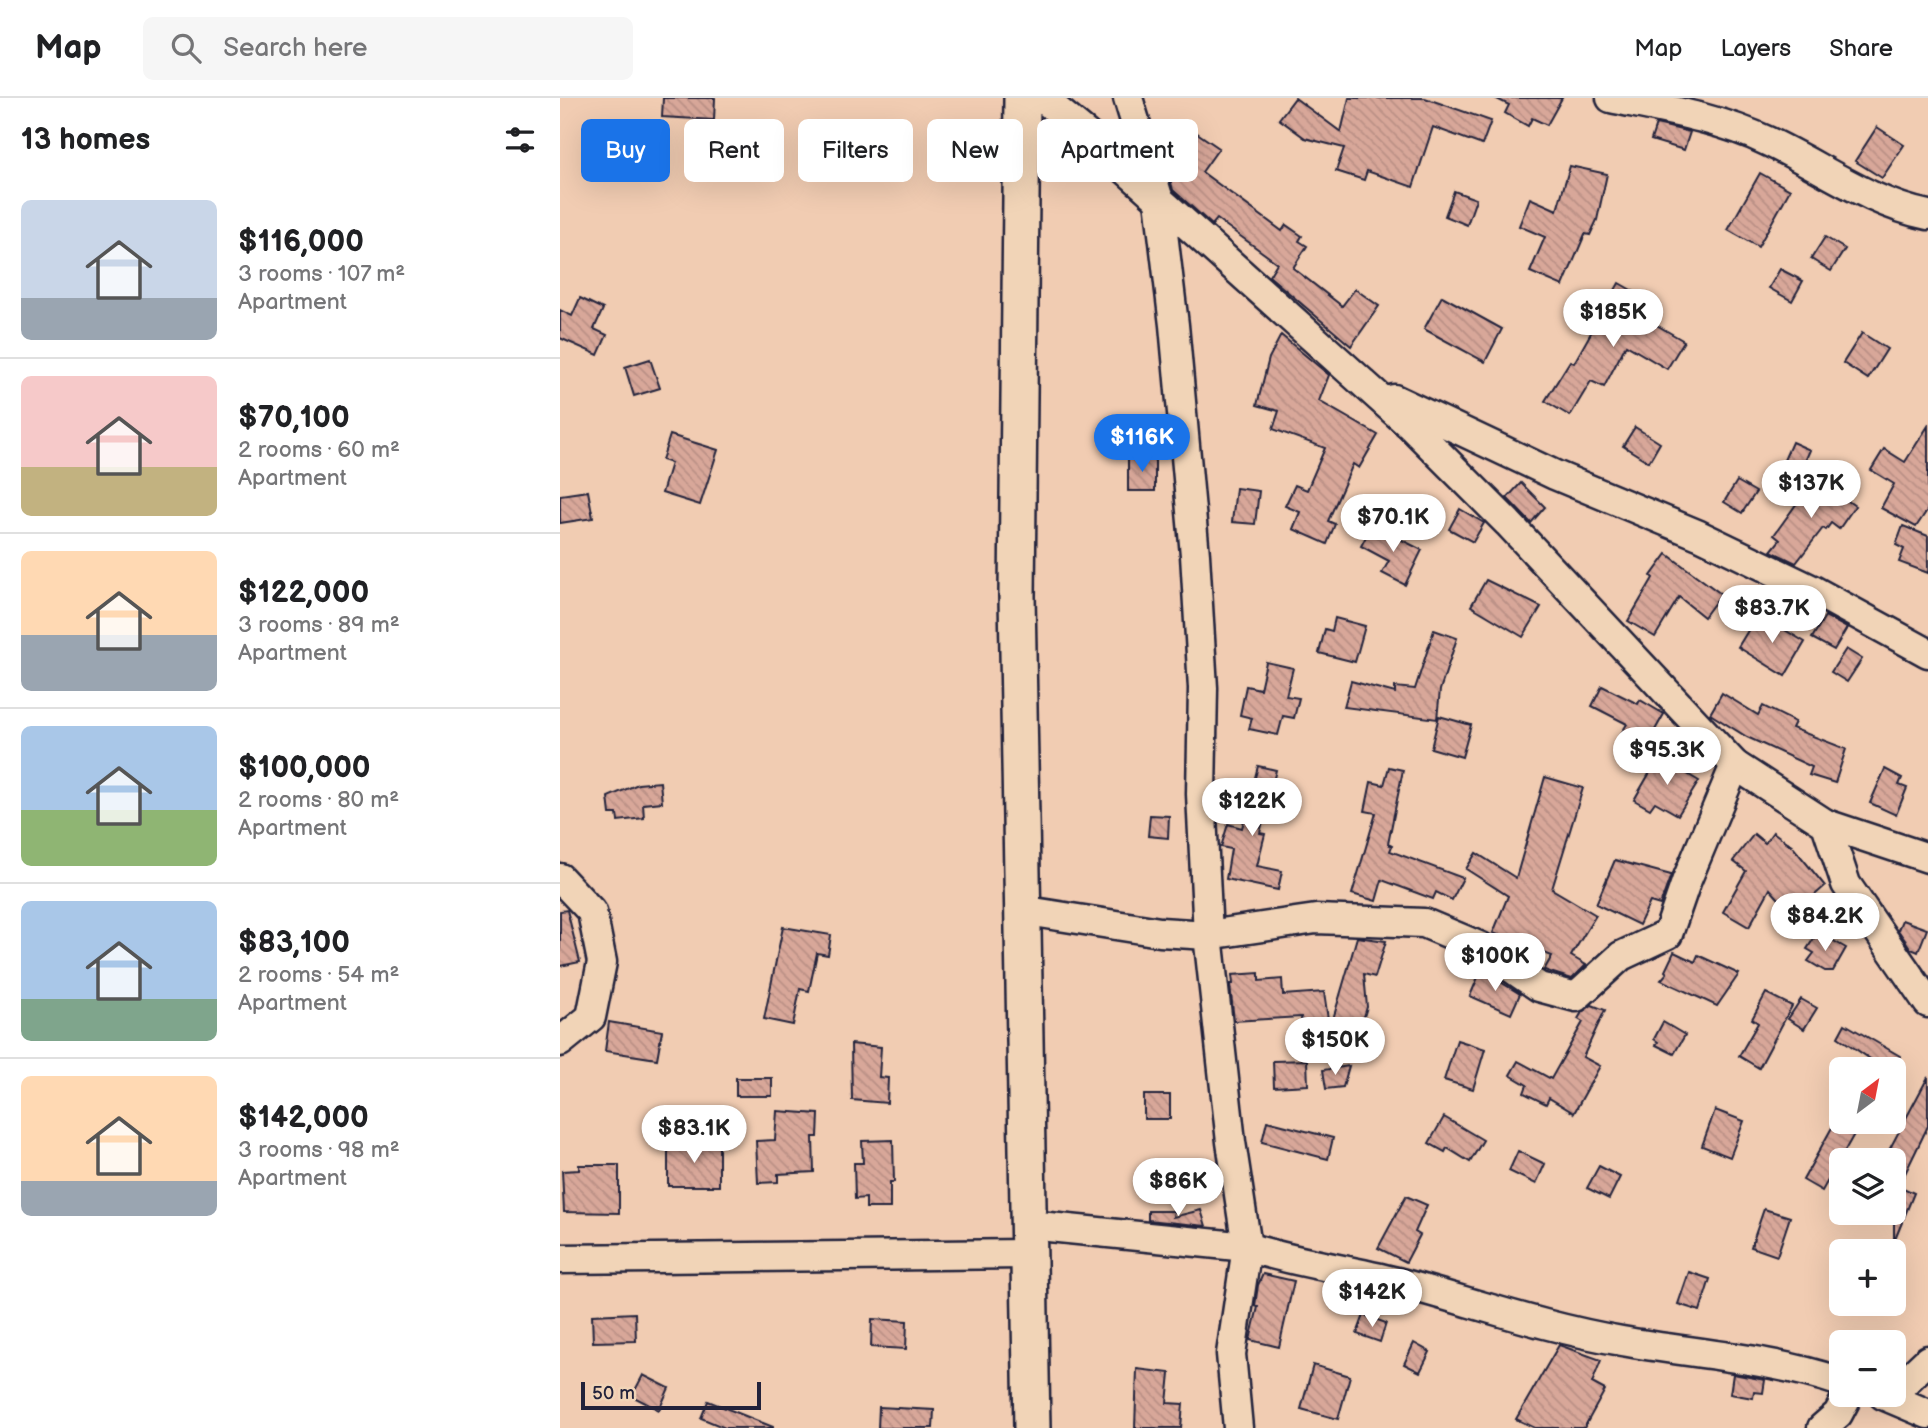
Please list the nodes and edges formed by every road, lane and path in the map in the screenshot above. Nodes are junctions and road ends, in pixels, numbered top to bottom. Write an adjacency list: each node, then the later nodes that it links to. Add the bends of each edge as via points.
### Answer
1 (1128, 98): 4 (street)
2 (1611, 98): 5 (street, via 1715,122 1766,140 1896,209)
3 (1036, 99): 4 (street); 12 (street, via 1017,596)
4 (1159, 200): 6 (street); 13 (street, via 1195,555)
5 (1928, 215)
6 (1366, 385): 7 (street, via 1555,475 1712,541); 8 (street, via 1508,523)
7 (1928, 653)
8 (1735, 765): 9 (street); 13 (street, via 1668,934 1621,956 1576,997 1539,987 1481,947 1424,923 1317,919)
9 (1826, 824): 10 (street); 14 (street, via 1846,884)
10 (1928, 858)
11 (560, 878): 15 (street, via 592,912 602,962 591,1017)
12 (1021, 910): 13 (street); 16 (street)
13 (1208, 935): 17 (street)
14 (1928, 1003)
15 (560, 1042)
16 (1030, 1239): 17 (street); 18 (street); 25 (street)
17 (1247, 1247): 20 (street, via 1396,1282 1511,1317 1620,1341 1804,1369); 26 (street, via 1231,1354)
18 (560, 1259)
19 (1928, 1360): 21 (street)
20 (1829, 1378)
21 (1906, 1380)
22 (1906, 1403): 24 (street)
23 (1842, 1407): 27 (street)
24 (1928, 1414)
25 (1032, 1428)
26 (1238, 1428)
27 (1822, 1428)

